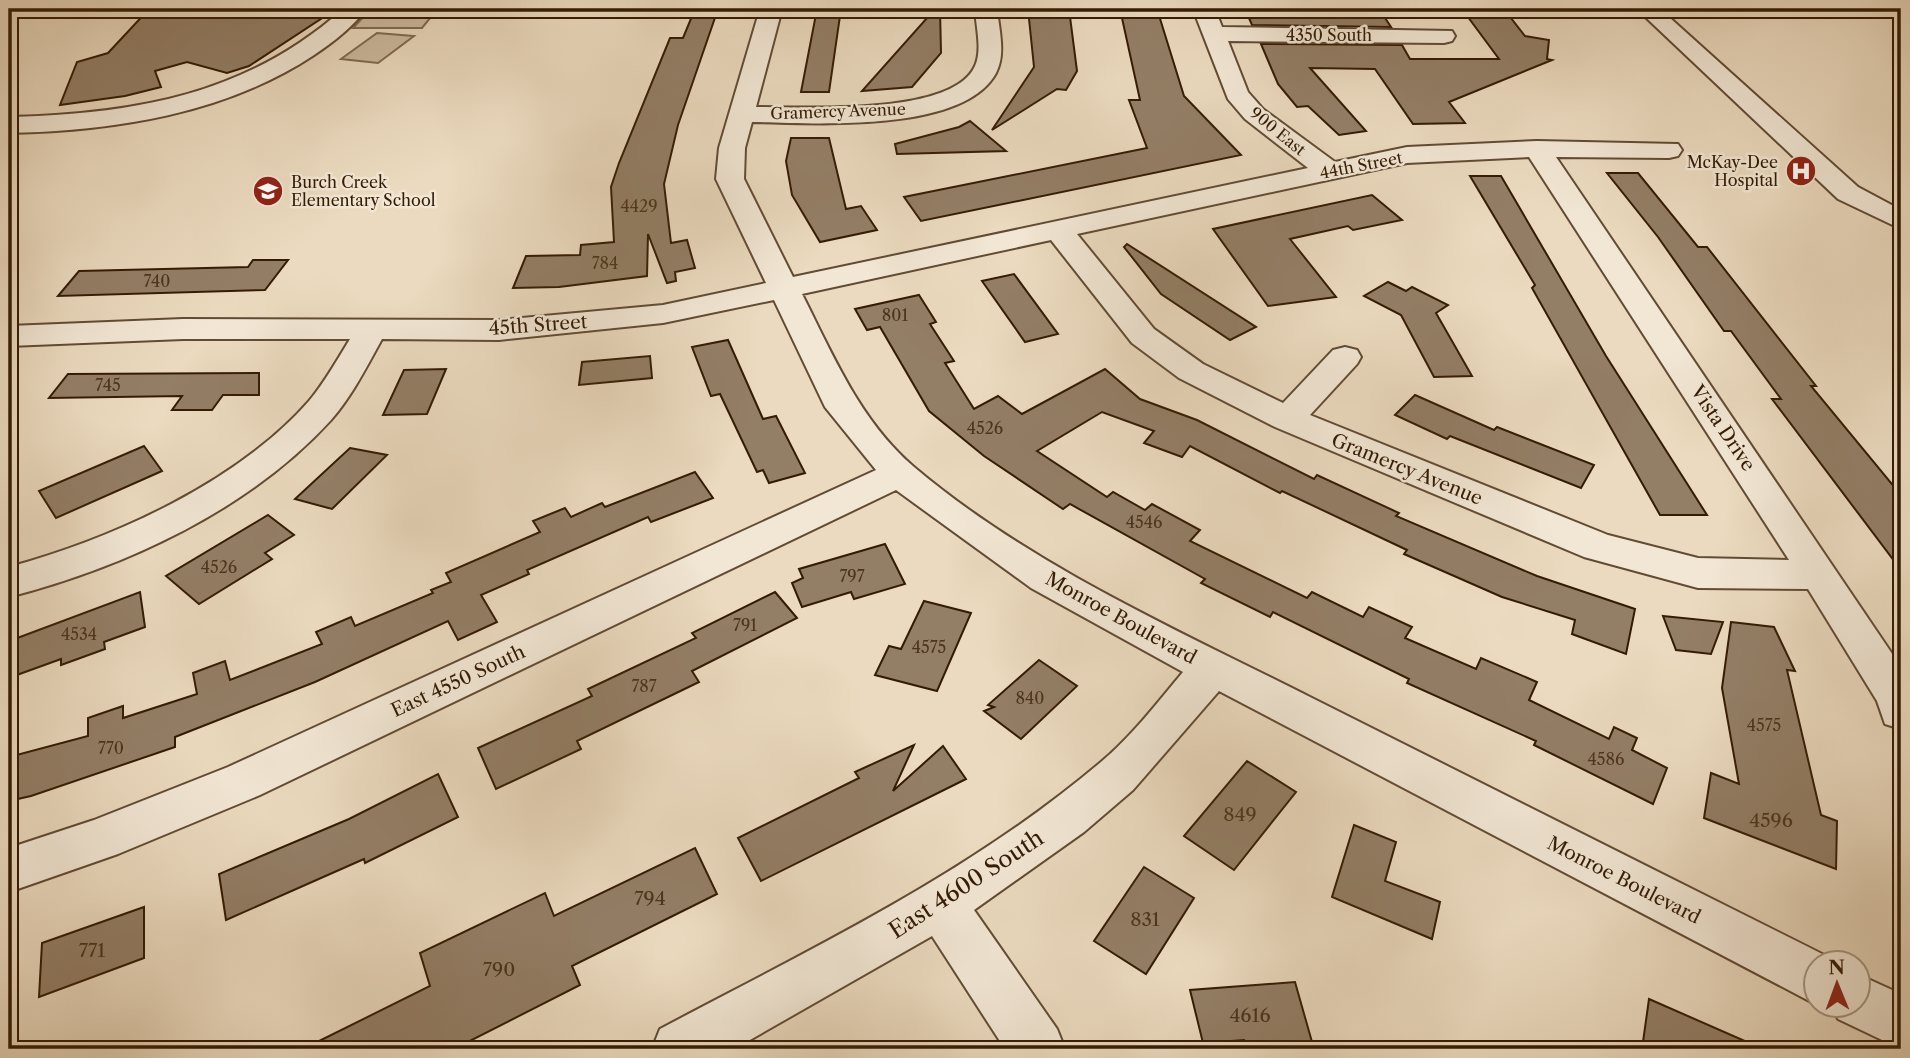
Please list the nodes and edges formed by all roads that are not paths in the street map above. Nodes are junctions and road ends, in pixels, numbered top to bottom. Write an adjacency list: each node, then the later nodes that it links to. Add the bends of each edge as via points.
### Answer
1 (355, 9): 9 (street, via 292,60 253,80 122,115)
2 (771, 9): 8 (street, Monroe Boulevard)
3 (986, 9): 8 (street, Gramercy Avenue, via 986,71 978,81 941,102 885,112)
4 (1204, 9): 7 (street, 900 East)
5 (1648, 9): 13 (street, via 1848,194)
6 (1438, 27): 7 (street, 4350 South)
7 (1214, 34): 12 (street, 900 East, via 1237,94 1254,114)
8 (742, 114): 15 (street, Monroe Boulevard, via 732,148 730,179)
9 (9, 125)
10 (1537, 149): 11 (street, 44th Street); 12 (street, 44th Street, via 1407,155); 21 (street, Vista Drive)
11 (1669, 150)
12 (1328, 170): 14 (street, 44th Street)
13 (1901, 221)
14 (1058, 230): 15 (street, 45th Street); 19 (street, Gramercy Avenue, via 1143,336 1191,371)
15 (784, 289): 16 (street, 45th Street, via 663,314 580,323 499,330); 20 (street, Monroe Boulevard, via 842,407)
16 (372, 329): 17 (street, 45th Street, via 183,328); 22 (street, via 318,411 239,479 165,522 93,554)
17 (9, 336)
18 (1345, 357): 19 (street)
19 (1287, 419): 21 (street, Gramercy Avenue, via 1598,547 1698,573)
20 (900, 474): 23 (street, Monroe Boulevard, via 1045,578); 25 (street, East 4550 South, via 244,781 101,839)
21 (1820, 575): 24 (street, Vista Drive, via 1898,698)
22 (9, 582)
23 (1213, 668): 26 (street, East 4600 South, via 1119,774 1034,843); 27 (street, Monroe Boulevard)
24 (1901, 711)
25 (9, 870)
26 (941, 905): 30 (street, East 4600 South); 31 (street)
27 (1801, 971)
28 (1871, 1007): 29 (street)
29 (1901, 1022)
30 (680, 1049)
31 (1037, 1049)

